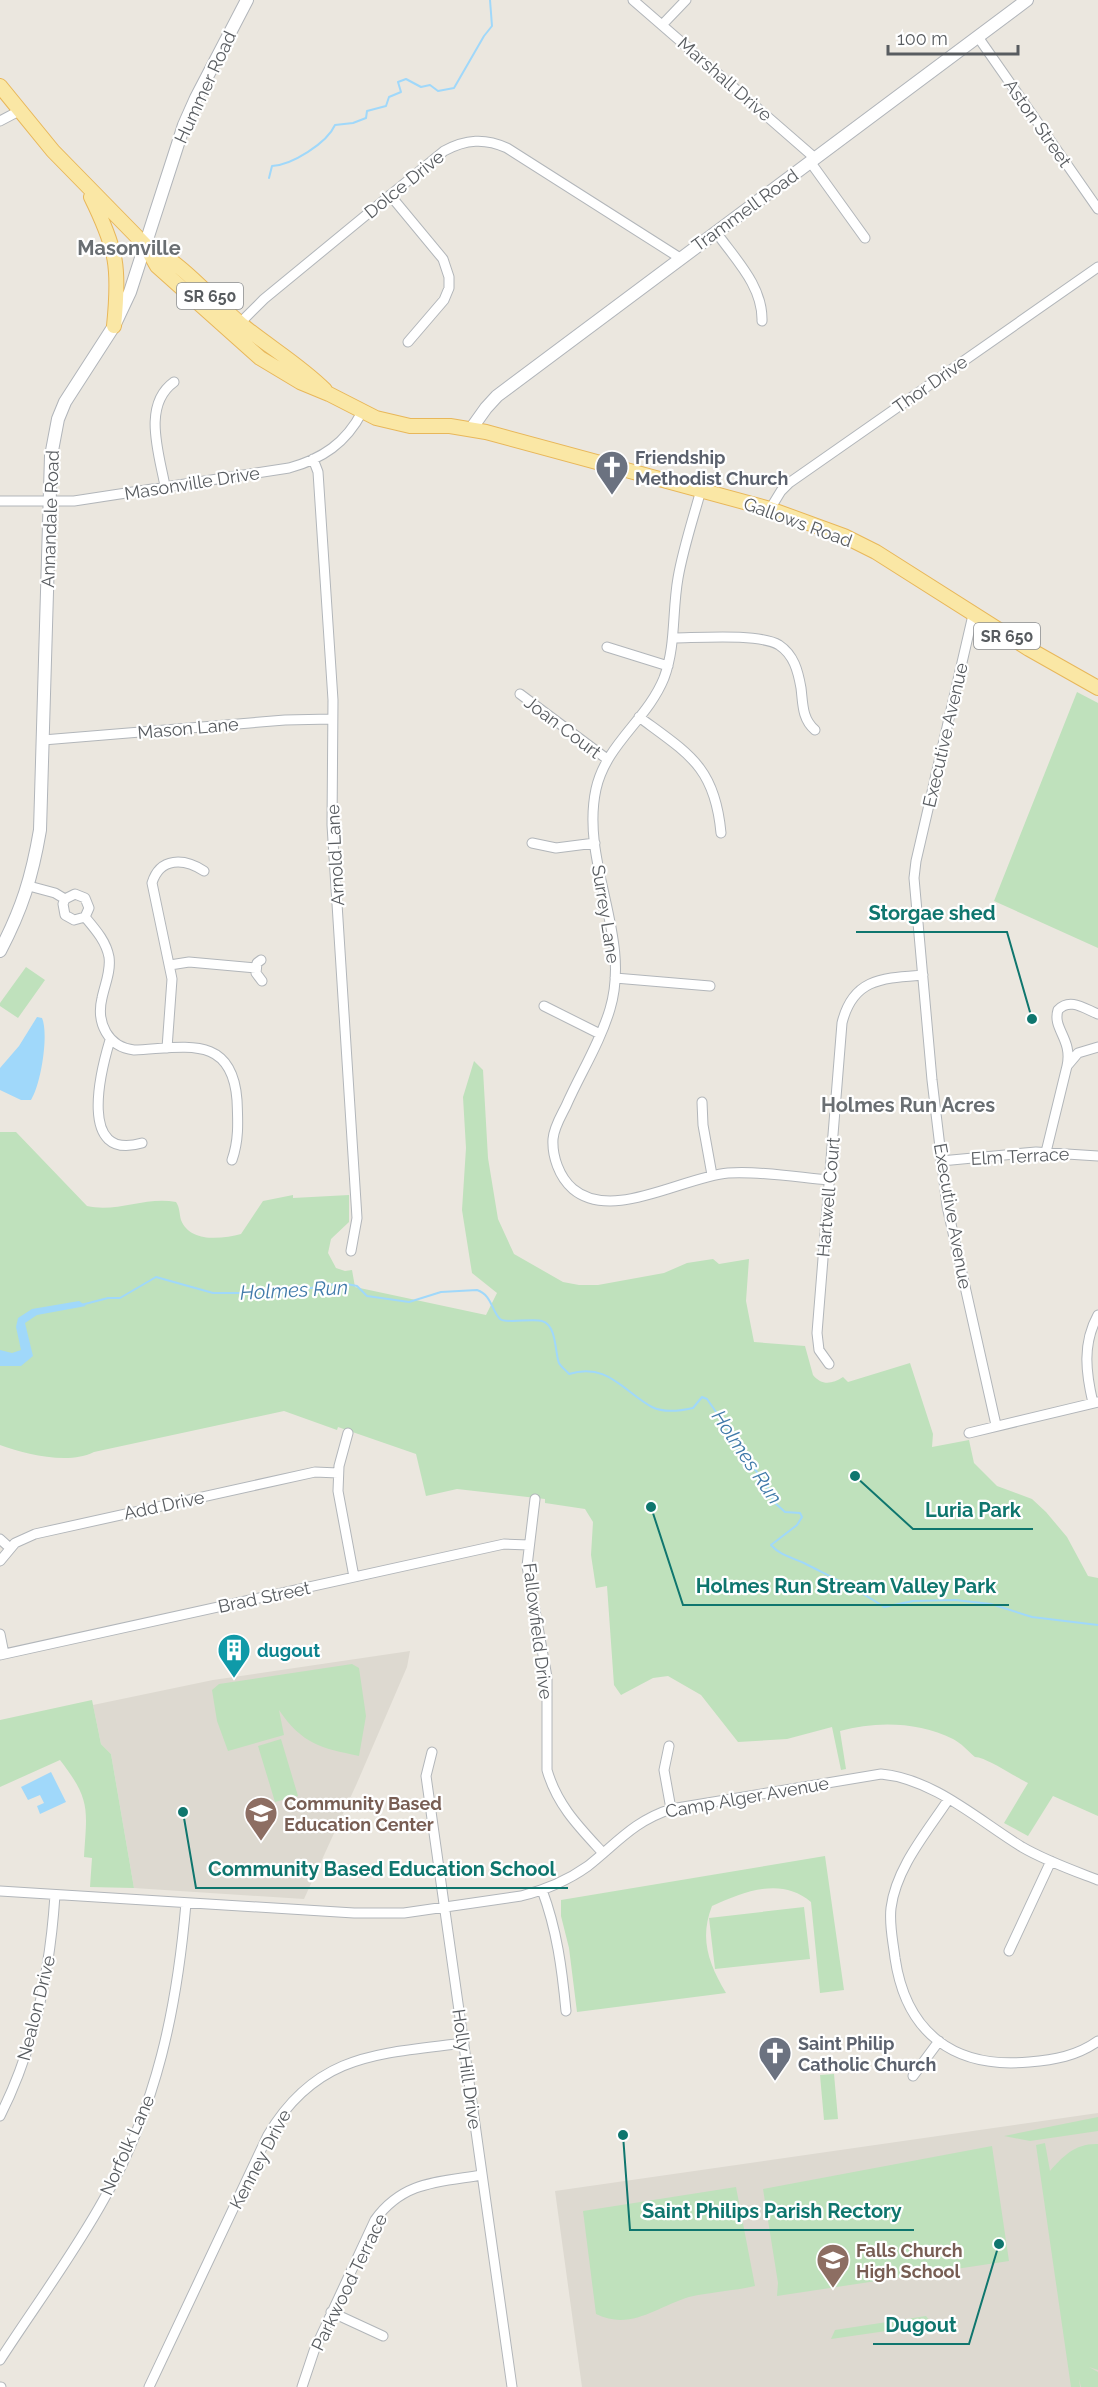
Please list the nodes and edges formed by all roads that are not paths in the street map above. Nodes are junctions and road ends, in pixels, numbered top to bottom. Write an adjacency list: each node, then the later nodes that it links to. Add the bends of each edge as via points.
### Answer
1 (247, 0): 16 (main road, Hummer Road, via 184,125)
2 (633, 0): 5 (street, Marshall Drive)
3 (686, 0): 5 (street)
4 (1027, 0): 6 (main road, Trammell Road)
5 (662, 25): 10 (street, Marshall Drive)
6 (978, 37): 10 (main road, Trammell Road); 13 (street, Aston Street)
7 (0, 86): 8 (main road, SR 650)
8 (19, 111): 9 (street); 11 (main road, SR 650)
9 (0, 121)
10 (813, 161): 14 (main road, Trammell Road); 15 (street, Marshall Drive)
11 (86, 187): 16 (main road, SR 650); 21 (main road, via 116,256)
12 (390, 195): 17 (street, Dolce Drive, via 444,151 465,142 488,141 507,148); 20 (street, Dolce Drive); 22 (street, via 443,259 449,277 444,300)
13 (1098, 209)
14 (716, 231): 17 (main road, Trammell Road); 19 (street, via 756,289)
15 (865, 238)
16 (145, 245): 20 (main road, Gallows Road / SR 650, via 162,252); 21 (main road, Annandale Road); 24 (main road, Gallows Road / SR 650, via 157,266 252,351 300,382)
17 (681, 258): 26 (main road, Trammell Road, via 497,396)
18 (1098, 267): 32 (street, Thor Drive, via 789,483)
19 (762, 321)
20 (240, 323): 24 (main road, Gallows Road / SR 650)
21 (114, 326): 31 (main road, Annandale Road, via 76,382 58,419 51,456)
22 (408, 342)
23 (174, 382): 28 (street, via 160,396 155,414)
24 (329, 394): 25 (main road, Gallows Road / SR 650)
25 (362, 412): 26 (main road, Gallows Road / SR 650, via 402,425); 27 (street, Masonville Drive, via 340,443)
26 (471, 429): 29 (main road, Gallows Road / SR 650)
27 (313, 459): 28 (street, Masonville Drive, via 289,468); 40 (street, Arnold Lane, via 318,472 322,526)
28 (165, 486): 31 (street, Masonville Drive)
29 (701, 490): 32 (main road, Gallows Road / SR 650); 34 (street, Surrey Lane, via 678,576)
30 (0, 501): 31 (street, Masonville Drive)
31 (50, 502): 42 (main road, Annandale Road)
32 (770, 509): 33 (main road, Gallows Road / SR 650, via 876,552)
33 (973, 615): 37 (main road, Gallows Road / SR 650); 53 (street, Executive Avenue, via 916,861)
34 (673, 638): 36 (street, Surrey Lane); 41 (street, via 745,638 769,640 778,645 794,660 804,714)
35 (607, 647): 36 (street)
36 (668, 666): 39 (street, Surrey Lane, via 657,692)
37 (1098, 688)
38 (520, 694): 43 (street, Joan Court)
39 (639, 717): 43 (street, Surrey Lane); 44 (street, via 705,773 716,798)
40 (332, 719): 42 (street, Mason Lane); 72 (street, Arnold Lane, via 332,825 357,1218)
41 (815, 730)
42 (43, 740): 48 (main road, Annandale Road, via 40,830)
43 (607, 759): 46 (street, Surrey Lane, via 596,790)
44 (721, 833)
45 (532, 843): 46 (street, via 556,848)
46 (595, 843): 54 (street, Surrey Lane)
47 (204, 871): 52 (street, via 178,861 163,865 154,875 151,890)
48 (29, 886): 49 (street); 51 (main road, Annandale Road)
49 (65, 899): 50 (street, via 65,915 74,920); 50 (street, via 75,894 86,898 89,908)
50 (85, 917): 60 (street, via 108,953 101,1011)
51 (0, 951)
52 (171, 965): 55 (street, via 258,964 256,973); 62 (street)
53 (922, 975): 69 (street, Executive Avenue); 71 (street, Hartwell Court, via 879,979 862,988 848,1004 842,1023)
54 (615, 978): 56 (street); 59 (street, Surrey Lane, via 610,1010)
55 (262, 981)
56 (710, 986)
57 (544, 1006): 59 (street)
58 (1098, 1014): 63 (street, via 1073,1003 1058,1010 1056,1020 1068,1046)
59 (600, 1034): 70 (street, Surrey Lane, via 553,1138 556,1161 567,1183 583,1196 610,1202)
60 (110, 1040): 62 (street, via 125,1049); 65 (street, via 97,1104 100,1125 116,1143)
61 (1098, 1047): 63 (street, via 1078,1053)
62 (167, 1048): 68 (street, via 206,1049 228,1065 235,1083 238,1130)
63 (1067, 1066): 66 (street)
64 (702, 1102): 70 (street)
65 (142, 1143)
66 (1046, 1152): 67 (street, Elm Terrace); 69 (street, Elm Terrace)
67 (1098, 1156)
68 (232, 1160)
69 (941, 1161): 76 (street, Executive Avenue, via 947,1206)
70 (711, 1175): 71 (street, Surrey Lane, via 745,1173)
71 (829, 1180): 74 (street, Hartwell Court, via 817,1333 819,1350)
72 (351, 1251)
73 (1098, 1316): 75 (street, via 1086,1354)
74 (829, 1364)
75 (1095, 1403): 76 (street)
76 (996, 1425): 78 (street)
77 (348, 1433): 79 (street)
78 (969, 1433)
79 (338, 1473): 83 (street, Add Drive, via 315,1472 35,1534); 85 (street, via 340,1511)
80 (535, 1499): 82 (street, Fallowfield Drive)
81 (0, 1539): 83 (street)
82 (528, 1545): 85 (street, Brad Street, via 504,1544); 92 (street, Fallowfield Drive, via 529,1583 547,1677 547,1770 566,1812)
83 (10, 1548): 84 (street, Add Drive)
84 (0, 1561)
85 (354, 1577): 87 (street, Brad Street)
86 (0, 1634): 87 (street)
87 (2, 1655)
88 (669, 1746): 91 (street, via 664,1770)
89 (432, 1752): 99 (street, Holly Hill Drive, via 426,1776)
90 (948, 1800): 91 (street, Camp Alger Avenue, via 913,1780 881,1774); 93 (street, Camp Alger Avenue); 102 (street, via 906,1865 891,1907 891,1934 903,1996 918,2022)
91 (671, 1809): 92 (street, Camp Alger Avenue, via 642,1820)
92 (603, 1853): 95 (street, Camp Alger Avenue, via 573,1875)
93 (1051, 1861): 94 (street, Camp Alger Avenue); 100 (street)
94 (1098, 1880)
95 (542, 1890): 99 (street, Camp Alger Avenue); 101 (street, via 560,1953)
96 (0, 1892): 97 (street, Camp Alger Avenue)
97 (55, 1895): 98 (street, Camp Alger Avenue); 106 (street, Nealon Drive, via 43,1994 22,2067)
98 (186, 1903): 99 (street, Camp Alger Avenue, via 377,1914); 110 (street, Norfolk Lane, via 175,2000 142,2117 91,2222)
99 (444, 1907): 104 (street, Holly Hill Drive)
100 (1009, 1951)
101 (566, 2011)
102 (939, 2041): 103 (street, via 976,2059 1011,2064 1066,2057); 105 (street)
103 (1098, 2041)
104 (464, 2043): 107 (street, Holly Hill Drive); 111 (street, Kenney Drive, via 350,2062 318,2078 291,2102 268,2135)
105 (913, 2076)
106 (0, 2116)
107 (482, 2175): 108 (street, Parkwood Terrace, via 424,2184 391,2201 375,2220); 113 (street, Holly Hill Drive)
108 (331, 2313): 109 (street); 112 (street, Parkwood Terrace)
109 (383, 2337)
110 (0, 2360)
111 (150, 2387)
112 (302, 2387)
113 (512, 2387)

